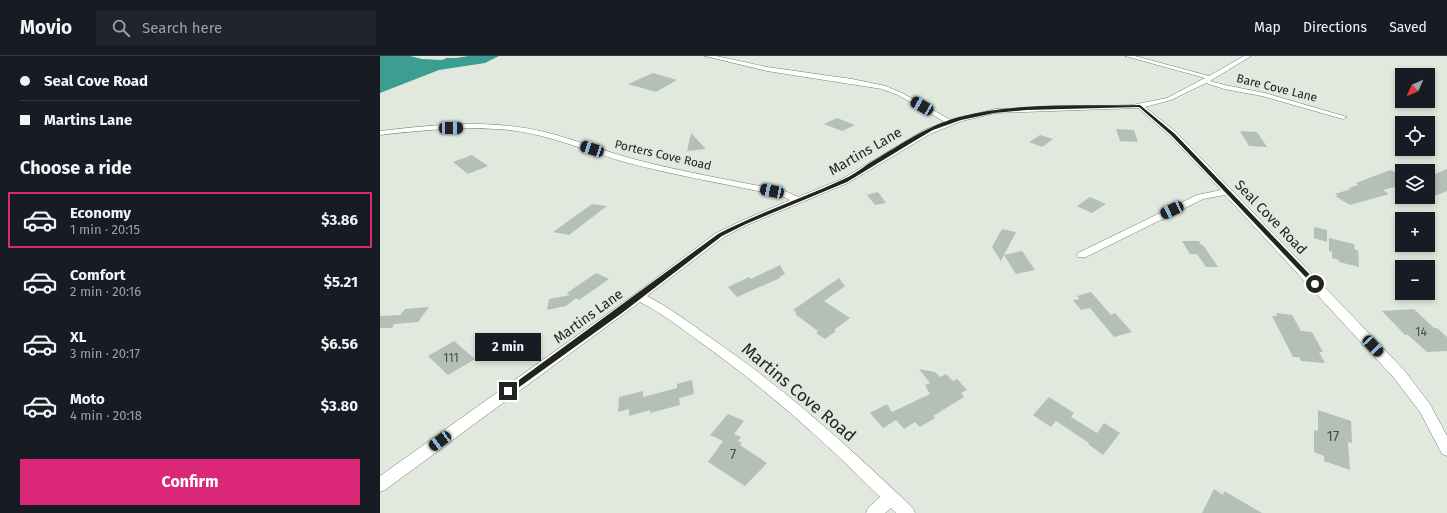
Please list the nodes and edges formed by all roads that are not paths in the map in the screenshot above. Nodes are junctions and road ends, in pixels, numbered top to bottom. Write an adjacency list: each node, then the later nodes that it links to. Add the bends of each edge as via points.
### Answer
1 (708, 56): 7 (street, via 766,69 884,87)
2 (1128, 56): 4 (street, Bare Cove Lane)
3 (1248, 56): 4 (street, Martins Lane)
4 (1208, 80): 5 (street, Martins Lane, via 1169,99); 6 (street, Bare Cove Lane, via 1224,87 1263,94)
5 (1140, 106): 7 (street, Martins Lane, via 1012,110 978,114); 9 (street, Seal Cove Road, via 1173,134)
6 (1343, 117)
7 (950, 122): 10 (street, Martins Lane, via 914,139 854,176)
8 (380, 133): 10 (street, Porters Cove Road, via 480,127 531,131 627,160 785,194)
9 (1228, 192): 11 (street, via 1200,197); 13 (street, Seal Cove Road, via 1399,374 1425,408)
10 (798, 200): 12 (street, Martins Lane, via 720,235)
11 (1082, 255)
12 (639, 296): 14 (street, Martins Lane); 15 (street, Martins Cove Road, via 708,341 767,384)
13 (1447, 450)
14 (380, 485)
15 (891, 497): 16 (street); 17 (street, Martins Cove Road)
16 (874, 513)
17 (907, 513)

